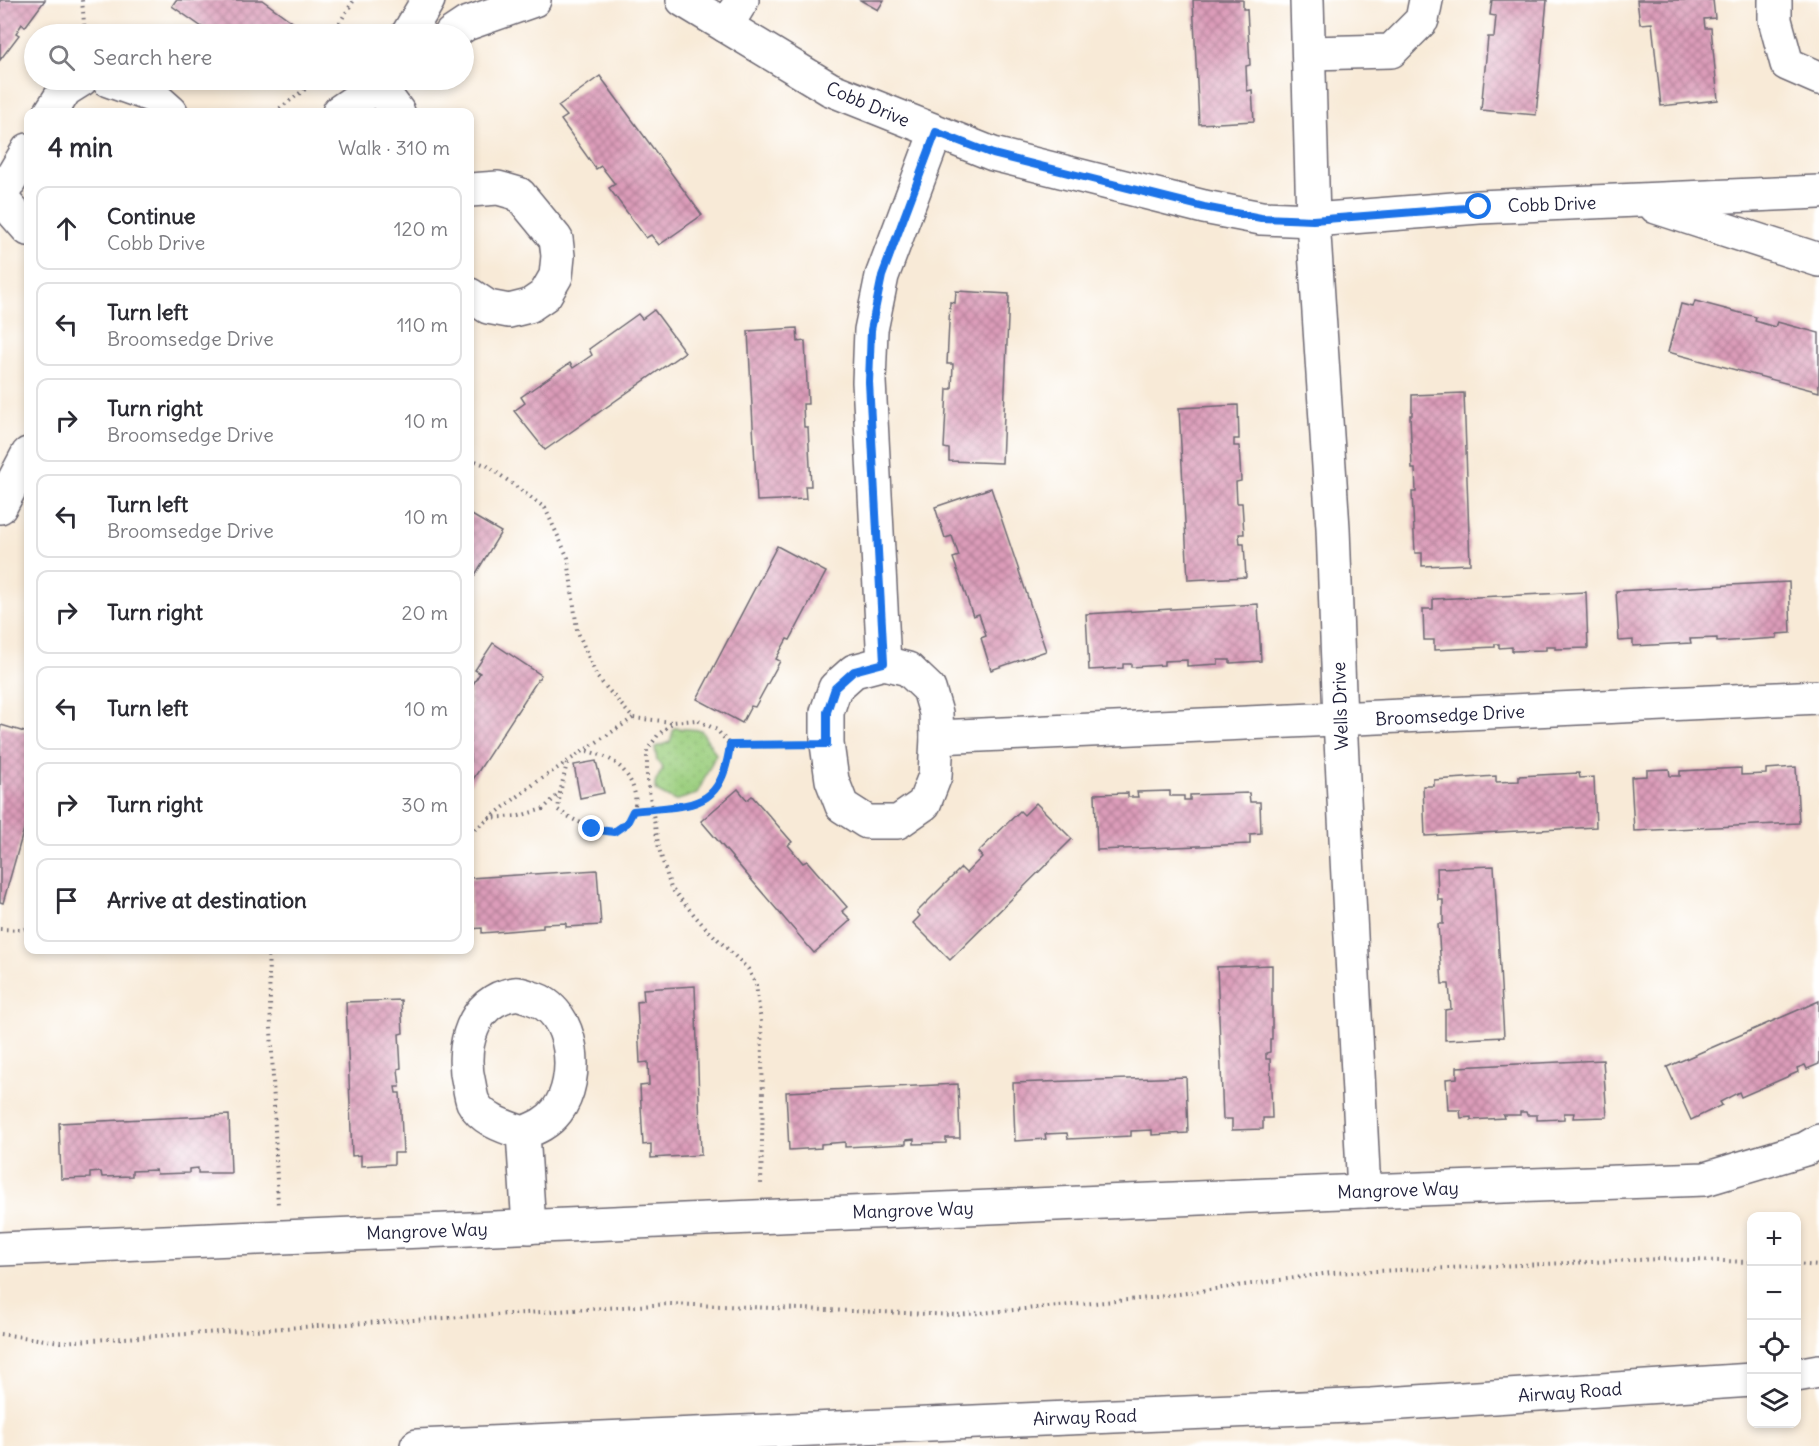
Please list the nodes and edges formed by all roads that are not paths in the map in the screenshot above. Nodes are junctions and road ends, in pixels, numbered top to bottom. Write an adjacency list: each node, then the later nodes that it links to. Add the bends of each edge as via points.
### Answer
1 (428, 0): 8 (street)
2 (534, 0): 9 (street)
3 (682, 0): 7 (street, Cobb Drive)
4 (1307, 0): 10 (street, Wells Drive)
5 (1426, 0): 10 (street, via 1422,20 1391,51)
6 (1775, 0): 11 (street, via 1775,20 1787,64)
7 (734, 13): 20 (street, Cobb Drive, via 830,89)
8 (414, 24)
9 (466, 24)
10 (1310, 53): 27 (street, Wells Drive)
11 (1819, 78)
12 (64, 90): 16 (street)
13 (136, 90): 17 (street, via 153,96)
14 (370, 90): 18 (street)
15 (387, 90): 19 (street)
16 (53, 108)
17 (166, 108)
18 (345, 108)
19 (396, 108)
20 (936, 132): 27 (street, Cobb Drive, via 993,154 1204,207 1261,218); 33 (street, via 882,276 871,330 869,382)
21 (24, 157): 25 (street)
22 (474, 190): 30 (street, via 498,188 519,194 556,239 558,256 556,276 545,295 529,306 509,311 488,307)
23 (1819, 192): 26 (street, Cobb Drive)
24 (24, 195): 25 (street)
25 (0, 197): 28 (street)
26 (1635, 200): 27 (street, Cobb Drive); 29 (street)
27 (1313, 220): 35 (street, Wells Drive, via 1333,528)
28 (24, 224)
29 (1819, 260)
30 (474, 298)
31 (24, 464): 32 (street)
32 (0, 507)
33 (884, 663): 36 (street, via 908,669 929,688); 36 (street, via 854,671 835,688 827,712 832,780 842,806 867,822 898,822 924,804 935,776)
34 (1819, 697): 35 (street, Broomsedge Drive)
35 (1340, 720): 36 (street, Broomsedge Drive); 39 (street, Wells Drive)
36 (937, 737)
37 (523, 1132): 40 (street)
38 (1819, 1142): 39 (street, Mangrove Way, via 1705,1179)
39 (1364, 1191): 40 (street, Mangrove Way)
40 (529, 1227): 41 (street, Mangrove Way)
41 (0, 1249)
42 (1819, 1371): 43 (street)
43 (1801, 1374)
44 (1747, 1380): 45 (street, Airway Road, via 1371,1405)
45 (417, 1446)

